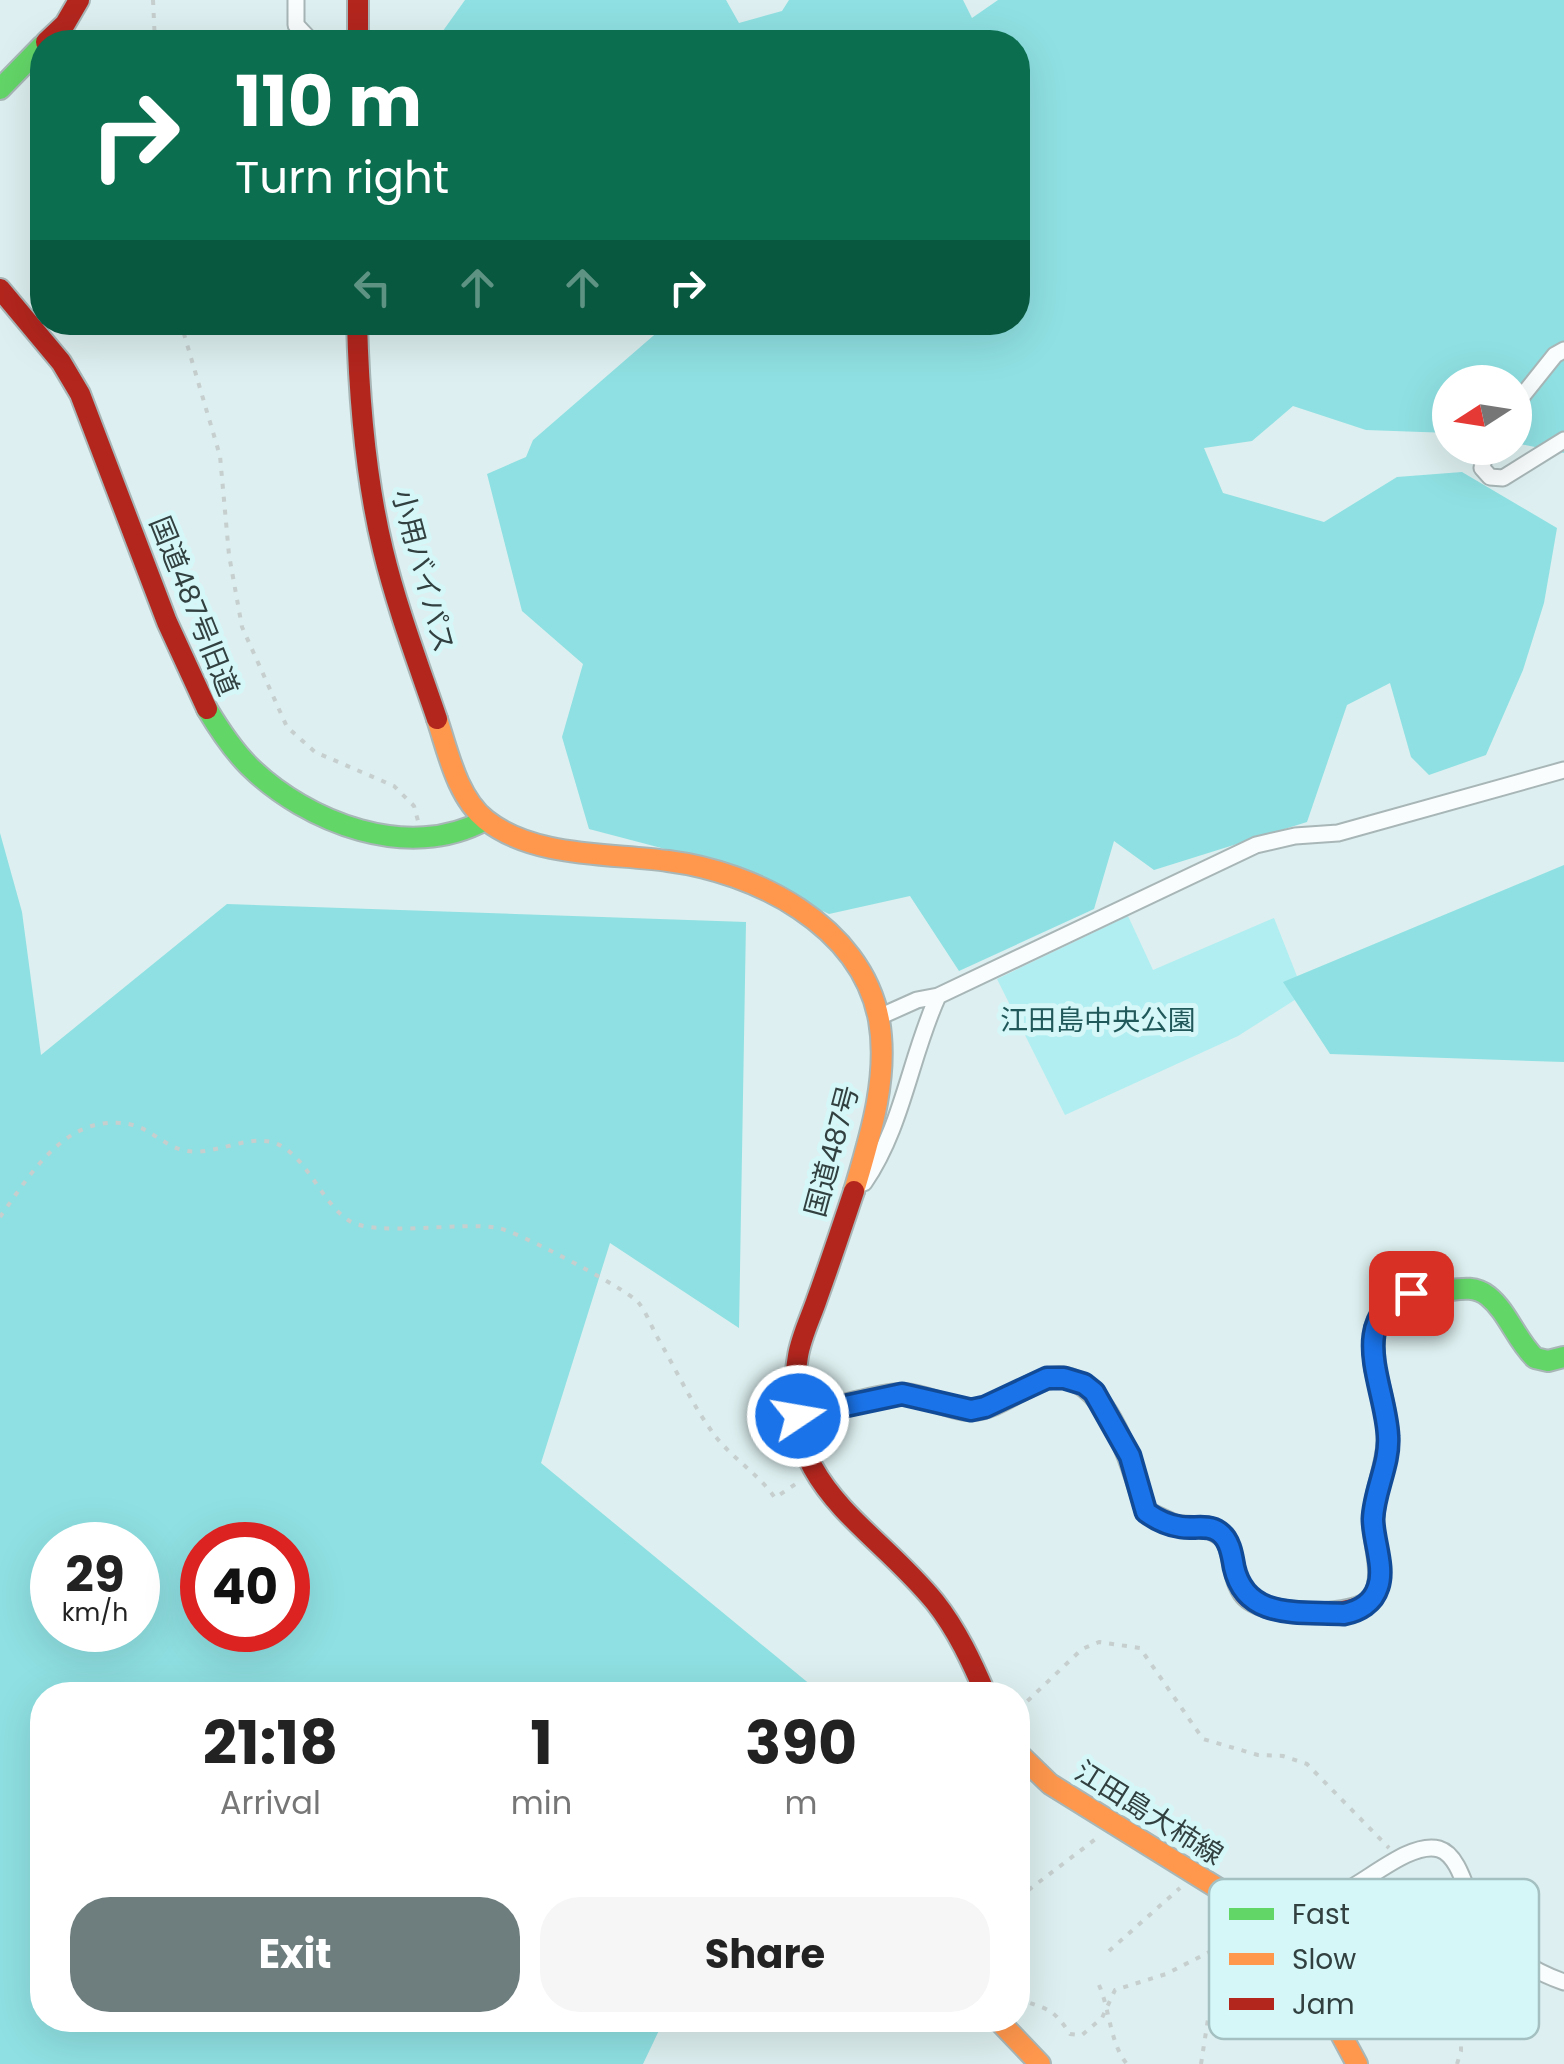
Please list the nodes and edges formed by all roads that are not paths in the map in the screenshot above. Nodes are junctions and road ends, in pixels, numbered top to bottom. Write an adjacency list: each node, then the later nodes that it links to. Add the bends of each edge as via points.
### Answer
1 (79, 0): 4 (main road)
2 (296, 0): 5 (street)
3 (358, 0): 6 (main road)
4 (59, 30)
5 (301, 30)
6 (358, 30)
7 (30, 58): 8 (main road)
8 (0, 88)
9 (0, 288): 10 (main road, 国道487号旧道)
10 (30, 324)
11 (39, 335): 20 (main road, 国道487号旧道, via 80,394 180,658 210,718 243,762 281,795 326,819 378,834 424,841 466,832)
12 (358, 335): 20 (main road, 小用バイパス, via 378,526 402,619 458,781)
13 (1564, 350): 14 (street)
14 (1532, 384)
15 (1564, 440): 16 (street)
16 (1532, 460)
17 (1483, 465): 18 (street, via 1490,478 1502,478)
18 (1523, 465)
19 (1564, 770): 21 (street, via 1338,833 1256,846)
20 (485, 820): 22 (main road, 国道487号, via 543,845 690,864 765,888 843,947)
21 (938, 996): 22 (street); 23 (street, via 882,1156)
22 (879, 1018): 23 (main road, 国道487号, via 882,1068)
23 (848, 1206): 25 (main road, 国道487号, via 798,1356)
24 (1564, 1357): 25 (main road, via 1543,1363 1530,1357 1494,1301 1470,1288 1411,1293 1385,1310 1372,1350 1388,1436 1373,1519 1380,1583 1374,1598 1344,1614 1255,1603 1238,1583 1222,1533 1161,1522 1146,1512 1130,1456 1084,1384 1047,1378 971,1410 902,1394)
25 (798, 1416): 26 (main road, 国道487号, via 821,1488 945,1615)
26 (980, 1682)
27 (1030, 1765): 30 (main road, 江田島大柿線, via 1114,1826)
28 (1364, 1879): 29 (street, via 1421,1849 1436,1848 1450,1854)
29 (1462, 1879)
30 (1209, 1882)
31 (1539, 1972): 32 (street)
32 (1564, 1982)
33 (1009, 2032): 35 (main road)
34 (1344, 2039): 36 (main road, 江田島大柿線)
35 (1040, 2064)
36 (1357, 2064)

